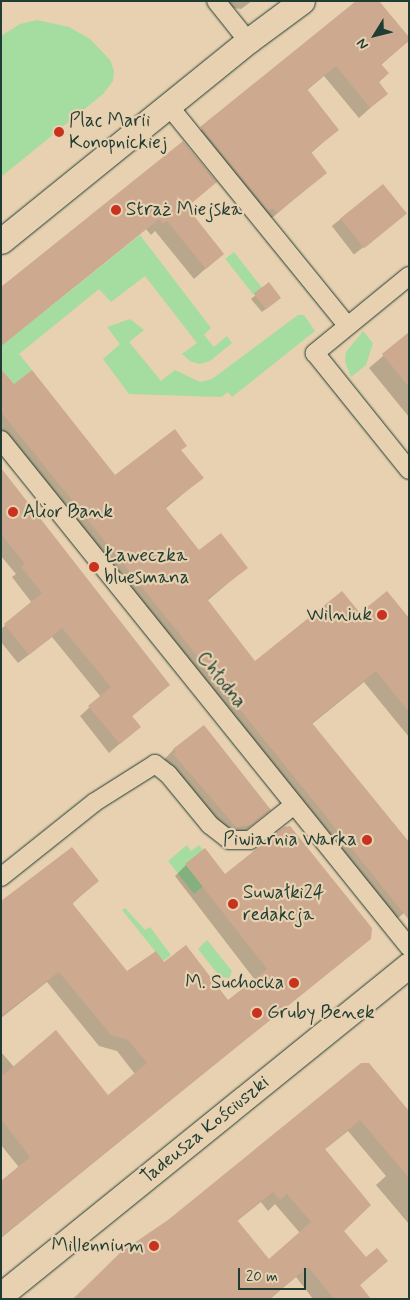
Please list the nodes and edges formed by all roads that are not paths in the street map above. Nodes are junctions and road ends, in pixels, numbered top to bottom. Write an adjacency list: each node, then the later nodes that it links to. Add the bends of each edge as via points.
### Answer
1 (216, 1): 3 (street)
2 (302, 1): 3 (street)
3 (248, 41): 4 (street)
4 (168, 105): 5 (street); 7 (street)
5 (1, 241)
6 (409, 276): 7 (street)
7 (347, 325): 9 (street, via 315,353)
8 (1, 440): 10 (street, Chłodna)
9 (409, 470)
10 (294, 805): 11 (street, via 250,840 229,840 210,826 168,774 155,764 95,802); 12 (street, Chłodna)
11 (1, 877)
12 (409, 948)
13 (404, 977): 14 (street, Tadeusza Kościuszki)
14 (1, 1295)

